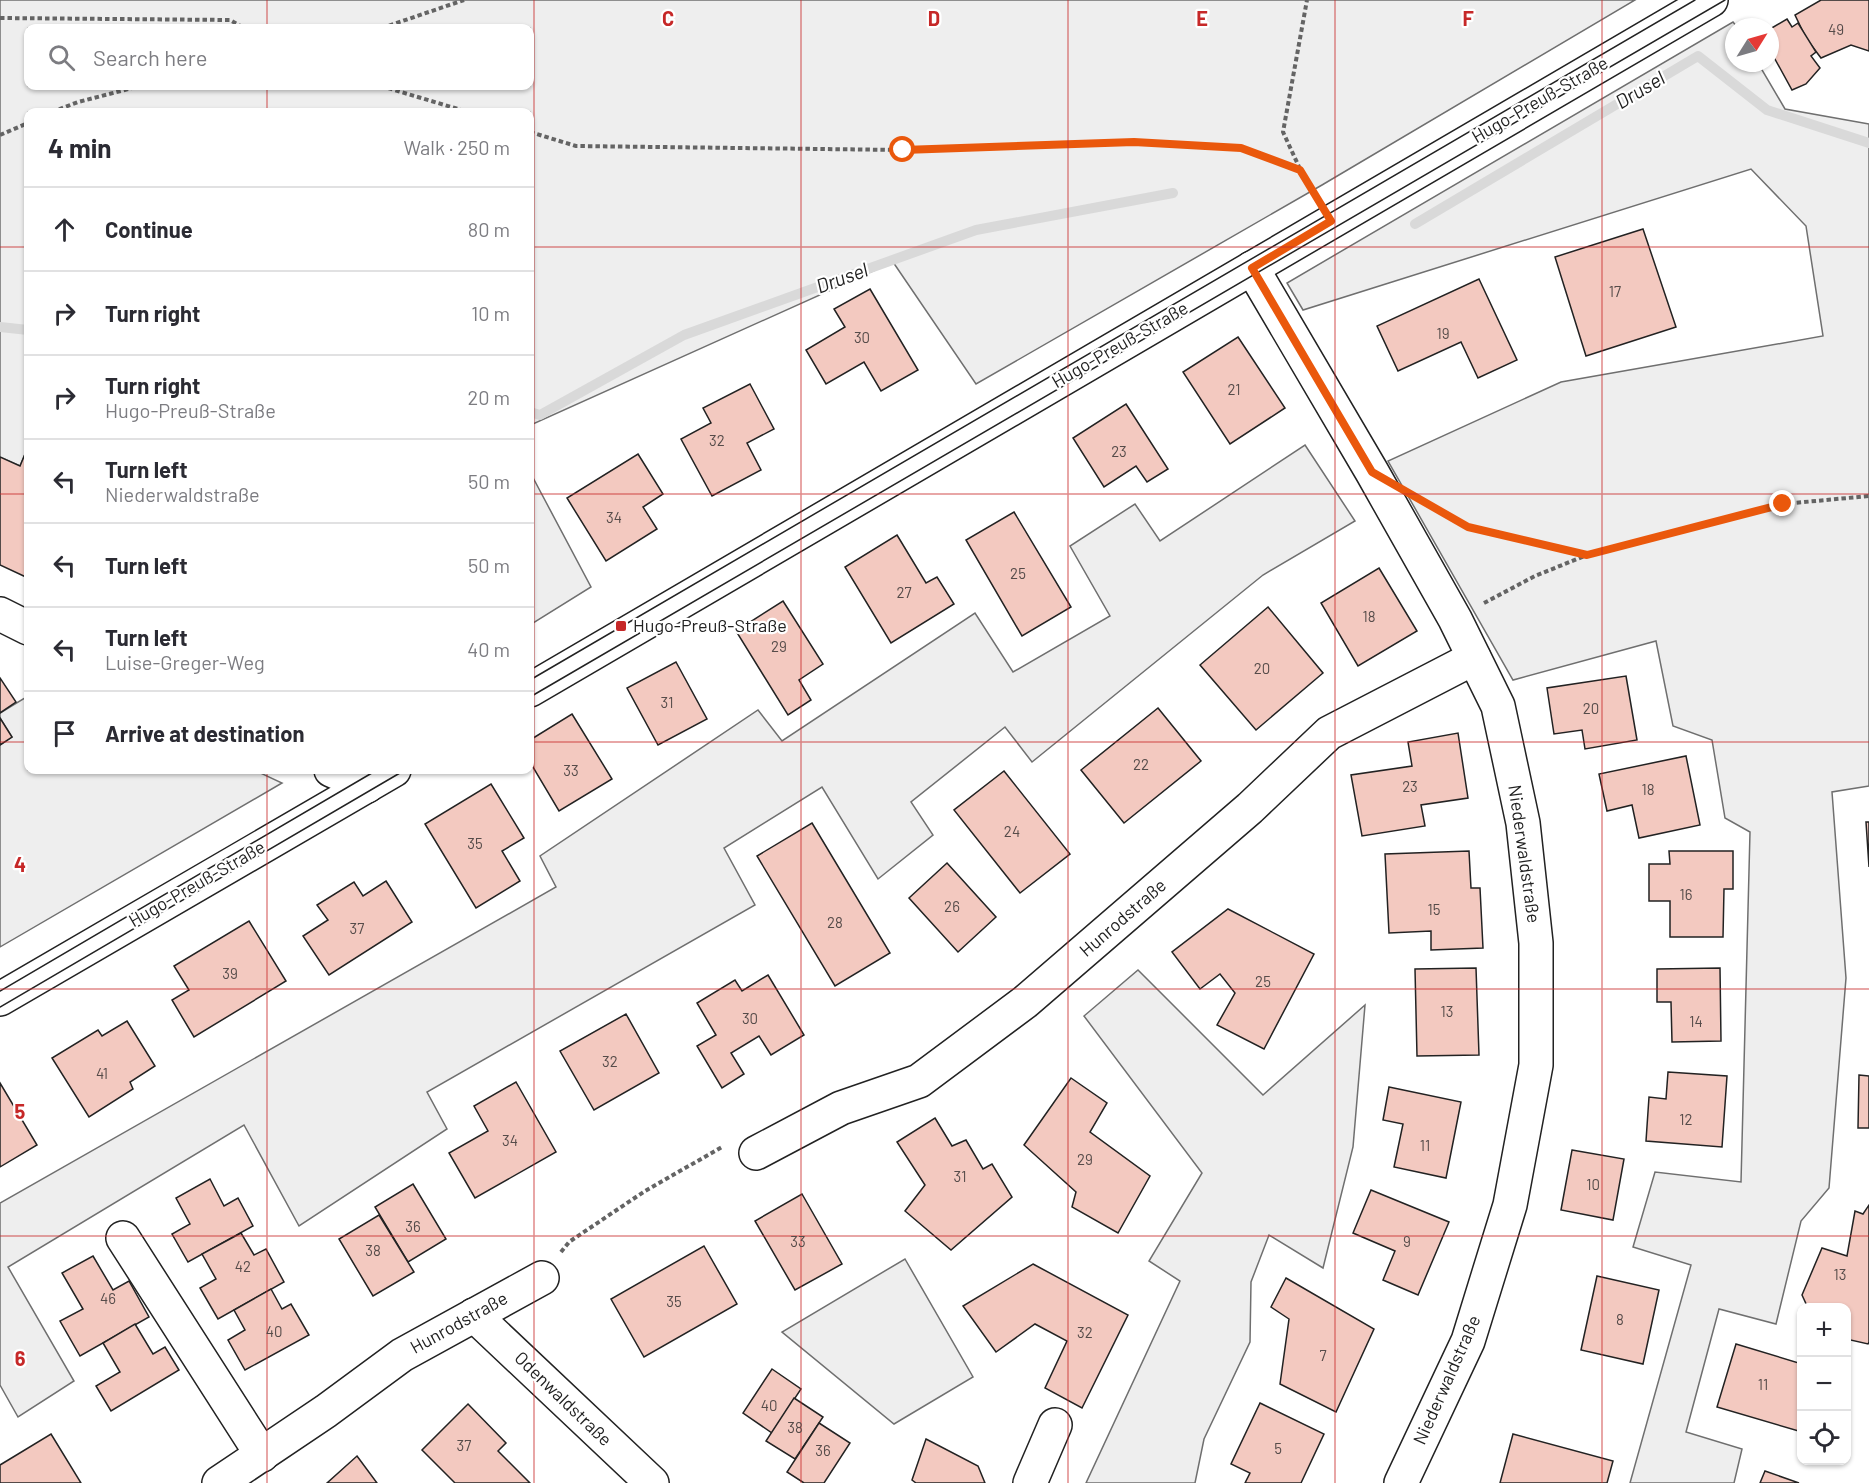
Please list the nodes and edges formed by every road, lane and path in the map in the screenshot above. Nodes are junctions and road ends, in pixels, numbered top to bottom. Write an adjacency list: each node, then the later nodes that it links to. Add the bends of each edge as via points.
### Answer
1 (464, 0): 6 (path)
2 (1307, 0): 14 (path, via 1283,132)
3 (1711, 0): 15 (street, Hugo-Preuß-Straße)
4 (0, 18): 5 (path, via 230,20)
5 (237, 24)
6 (393, 24)
7 (124, 90): 9 (path)
8 (394, 90): 10 (path)
9 (62, 108)
10 (455, 108)
11 (24, 125): 13 (path)
12 (534, 133): 14 (path, via 576,146 903,150 1134,142 1241,148)
13 (0, 135)
14 (1300, 170): 15 (path)
15 (1331, 221): 16 (street, Hugo-Preuß-Straße)
16 (1252, 268): 21 (street, Niederwaldstraße); 24 (street, Hugo-Preuß-Straße)
17 (1869, 496): 19 (path, via 1783,504)
18 (1430, 505): 19 (path, via 1468,527)
19 (1587, 555): 21 (path, via 1535,576)
20 (0, 614): 22 (street)
21 (1455, 620): 23 (street, Niederwaldstraße)
22 (24, 626)
23 (1474, 658): 28 (street, Hunrodstraße, via 1329,733 1250,808 1025,1002 919,1082 841,1108); 38 (street, Niederwaldstraße, via 1498,706 1523,823 1536,943 1536,1065 1510,1205 1468,1341)
24 (534, 688)
25 (356, 774): 26 (street)
26 (380, 778): 27 (street, Hugo-Preuß-Straße)
27 (0, 999)
28 (756, 1153)
29 (696, 1164): 31 (path, via 645,1191 569,1242)
30 (123, 1238): 34 (street)
31 (542, 1278): 32 (street, Hunrodstraße)
32 (474, 1315): 34 (street, Hunrodstraße, via 402,1355); 36 (street, Odenwaldstraße)
33 (1055, 1425): 37 (street)
34 (262, 1455): 35 (street, Hunrodstraße)
35 (219, 1483)
36 (652, 1483)
37 (1030, 1483)
38 (1401, 1483)

